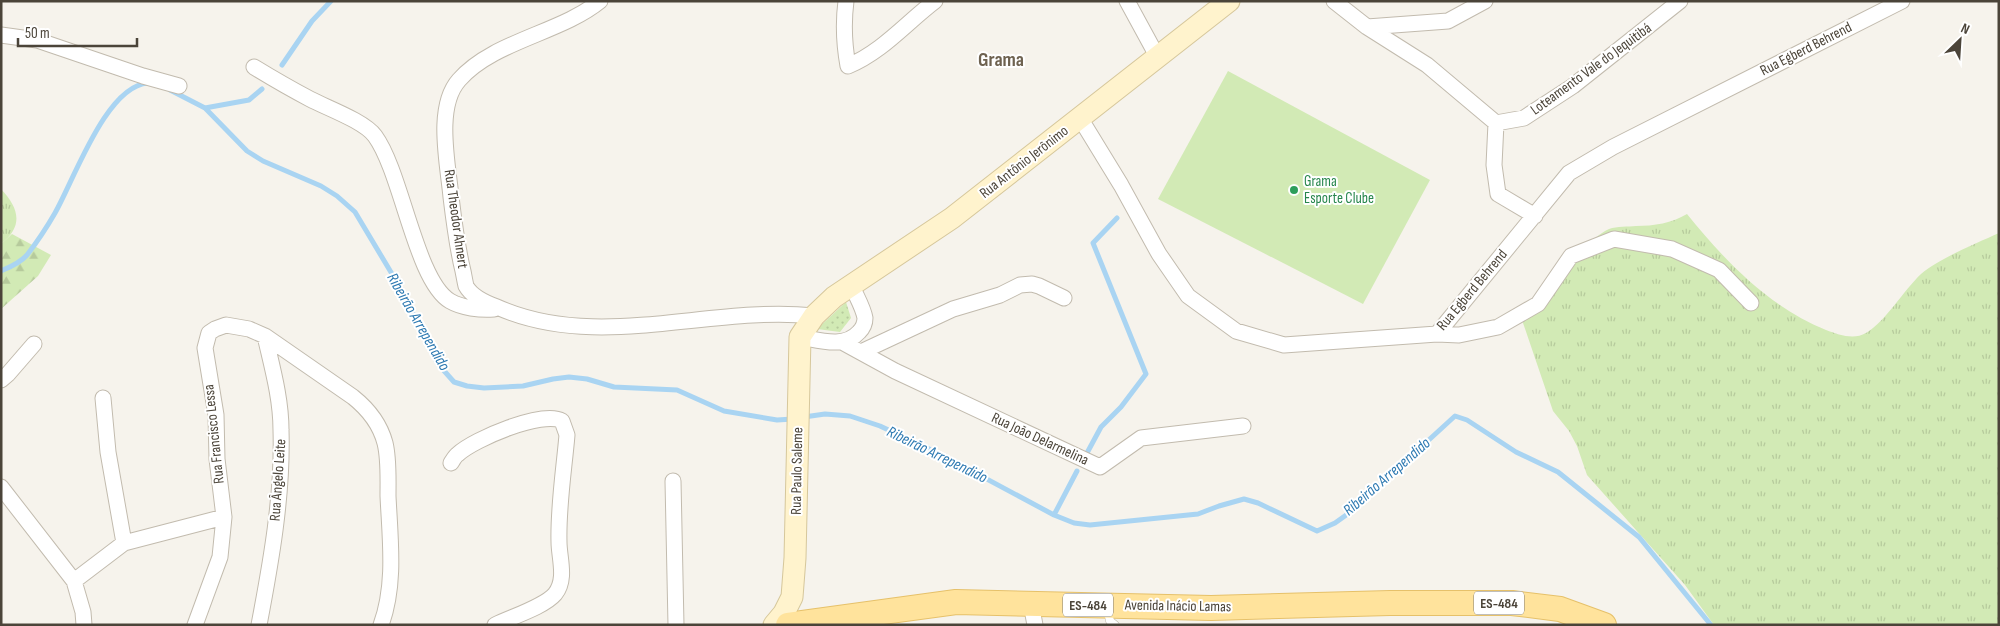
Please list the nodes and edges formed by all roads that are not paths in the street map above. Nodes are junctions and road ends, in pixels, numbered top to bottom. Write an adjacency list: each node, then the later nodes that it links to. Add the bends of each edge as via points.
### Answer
1 (600, 1): 21 (street, Rua Theodor Ahnert, via 592,8 520,40 480,63 460,78 447,101 446,143 457,248 467,286 474,296)
2 (846, 1): 3 (street, via 843,23 848,66 889,41)
3 (935, 1)
4 (1127, 1): 12 (street)
5 (1229, 1): 12 (main road, Rua Antônio Jerônimo)
6 (1334, 1): 10 (street)
7 (1485, 1): 10 (street, via 1448,21)
8 (1680, 1): 16 (street, Loteamento Vale do Jequitibá, via 1573,86 1524,118)
9 (1902, 1): 17 (street, Rua Egberd Behrend, via 1613,147 1569,173)
10 (1367, 27): 16 (street, via 1427,65)
11 (1, 36): 14 (street, via 37,40)
12 (1157, 56): 15 (main road, Rua Antônio Jerônimo)
13 (254, 67): 21 (street, via 365,126 375,136 387,158 414,235 436,285 448,300 458,305)
14 (180, 86)
15 (1080, 118): 18 (main road, Rua Antônio Jerônimo, via 952,218); 23 (street, Rua Egberd Behrend, via 1159,254 1188,296 1236,330 1284,345)
16 (1496, 123): 17 (street, via 1494,165 1498,194)
17 (1535, 216): 23 (street, Rua Egberd Behrend)
18 (852, 286): 22 (main road, Rua Antônio Jerônimo, via 834,297); 26 (street, via 863,312 864,326 854,338)
19 (1064, 298): 28 (street, via 1039,286 1020,285 1000,295 953,309)
20 (1752, 302): 23 (street, via 1720,270 1672,249 1614,239 1571,256 1538,304 1498,327 1459,335)
21 (499, 309): 22 (street, Rua Theodor Ahnert, via 562,324 614,327 765,313)
22 (814, 316): 25 (main road)
23 (1437, 334)
24 (265, 336): 35 (street, Rua Francisco Lessa, via 221,326 206,338); 42 (street, Rua Ângelo Leite, via 277,390 281,430 276,511); 43 (street, via 364,406 382,435 387,451 391,558 388,598)
25 (800, 337): 26 (street); 46 (main road, Rua Paulo Saleme, via 792,598)
26 (842, 342): 28 (street, Rua João Delarmelina)
27 (34, 344): 29 (street)
28 (861, 352): 31 (street, Rua João Delarmelina, via 1100,467 1141,438)
29 (1, 380)
30 (103, 398): 36 (street, via 108,452)
31 (1243, 426)
32 (451, 463): 44 (street, via 469,447 527,422 554,417 565,427 560,586 547,602)
33 (673, 481): 45 (street)
34 (1, 486): 37 (street)
35 (224, 517): 36 (street); 41 (street, Rua Francisco Lessa, via 220,557)
36 (124, 543): 37 (street)
37 (74, 582): 40 (street)
38 (1033, 614): 39 (main road, Avenida Inácio Lamas / ES-484); 47 (main road, Avenida Inácio Lamas / ES-484, via 956,602)
39 (1110, 615): 48 (main road, Avenida Inácio Lamas / ES-484, via 1211,608 1512,603 1560,609)
40 (84, 625)
41 (195, 625)
42 (259, 625)
43 (381, 625)
44 (494, 625)
45 (676, 625)
46 (774, 625)
47 (788, 625)
48 (1604, 625)

